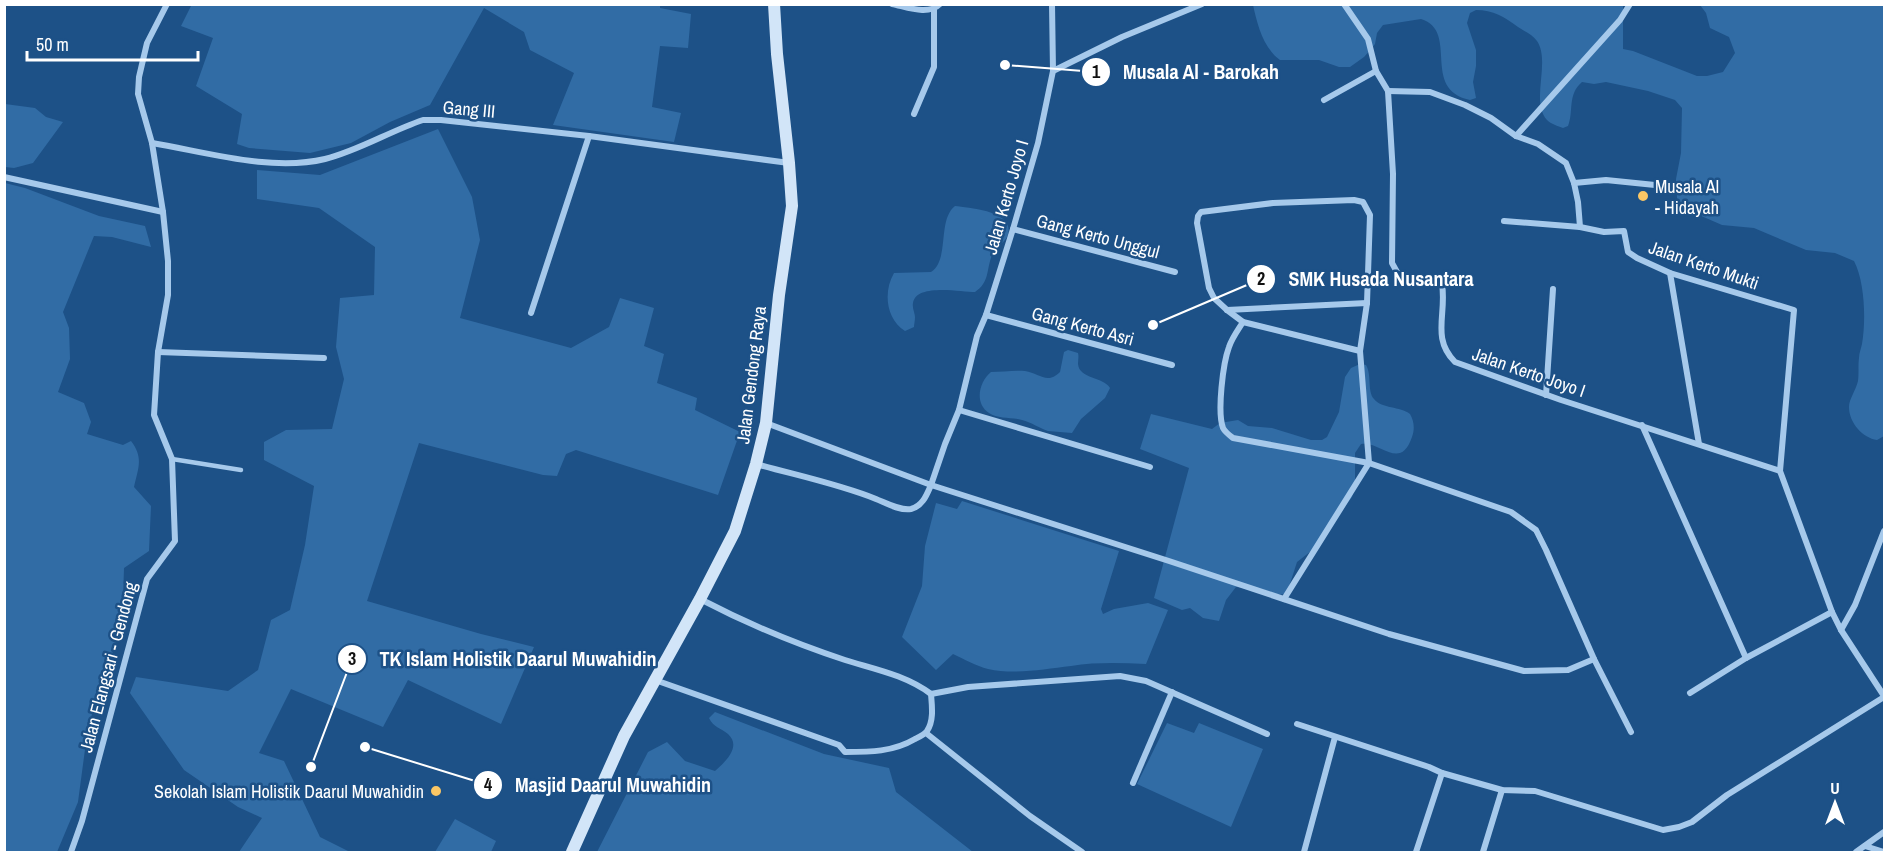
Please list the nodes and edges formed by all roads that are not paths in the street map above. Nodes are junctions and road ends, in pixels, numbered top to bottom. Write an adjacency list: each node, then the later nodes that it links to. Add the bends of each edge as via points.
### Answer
1 (167, 4): 17 (street, Jalan Elangsari - Gendong, via 147,43 139,77 138,94)
2 (774, 4): 18 (main road, Jalan Gendong Raya)
3 (892, 4): 9 (street)
4 (940, 4): 9 (street)
5 (1052, 4): 10 (street, Jalan Kerto Joyo I)
6 (1202, 4): 10 (street)
7 (1344, 4): 11 (street, Jalan Kerto Joyo I, via 1368,39)
8 (1630, 4): 16 (street)
9 (934, 10): 14 (street, via 934,67)
10 (1053, 71): 25 (street, Jalan Kerto Joyo I, via 1038,143)
11 (1376, 71): 12 (street, Jalan Kerto Joyo I); 13 (street)
12 (1388, 91): 16 (street, via 1430,92 1491,118); 38 (street, Jalan Kerto Joyo I, via 1393,267 1402,275 1443,284 1441,336 1447,354 1455,362)
13 (1324, 100)
14 (914, 114)
15 (589, 136): 17 (street, Gang III, via 423,120 327,159 281,164); 18 (street, Gang III); 31 (street)
16 (1516, 136): 20 (street, via 1538,144 1566,163)
17 (152, 143): 22 (street, Jalan Elangsari - Gendong)
18 (789, 163): 40 (main road, Jalan Gendong Raya, via 792,206)
19 (4, 177): 22 (street)
20 (1574, 183): 21 (street, via 1606,180); 24 (street)
21 (1655, 184)
22 (163, 212): 35 (street, Jalan Elangsari - Gendong, via 168,295)
23 (1504, 221): 24 (street)
24 (1580, 227): 27 (street, Jalan Kerto Mukti, via 1624,231 1628,252)
25 (1013, 229): 26 (street, Gang Kerto Unggul); 32 (street, Jalan Kerto Joyo I)
26 (1175, 272)
27 (1670, 273): 42 (street); 48 (street, Jalan Kerto Mukti, via 1794,310)
28 (1553, 289): 38 (street)
29 (1367, 303): 30 (street); 30 (street, via 1371,226 1363,202 1273,203 1209,210 1198,216 1209,288); 34 (street)
30 (1227, 310): 33 (street)
31 (531, 314)
32 (986, 315): 37 (street, Gang Kerto Asri); 39 (street, Jalan Kerto Joyo I)
33 (1243, 322): 34 (street); 44 (street, via 1229,347 1222,373 1222,420 1227,434)
34 (1360, 351): 44 (street)
35 (158, 352): 36 (street); 43 (street, Jalan Elangsari - Gendong, via 154,415)
36 (324, 358)
37 (1172, 365)
38 (1546, 395): 41 (street, Jalan Kerto Joyo I)
39 (959, 410): 46 (street); 49 (street, Jalan Kerto Joyo I)
40 (766, 423): 45 (main road, Jalan Gendong Raya); 49 (street)
41 (1642, 425): 42 (street, Jalan Kerto Joyo I); 55 (street)
42 (1699, 444): 48 (street, Jalan Kerto Joyo I)
43 (172, 459): 47 (lane); 73 (street, Jalan Elangsari - Gendong, via 176,541 147,579)
44 (1369, 463): 52 (street); 56 (street, via 1511,512 1536,530)
45 (756, 464): 49 (street, Jalan Kerto Joyo I, via 903,509 912,509 925,500); 51 (main road, Jalan Gendong Raya, via 735,531)
46 (1150, 467)
47 (241, 470)
48 (1780, 471): 53 (street)
49 (931, 485): 52 (street)
50 (1884, 531): 54 (street)
51 (700, 599): 57 (main road, Jalan Gendong Raya); 60 (street, via 744,621 844,660 888,672)
52 (1284, 599): 56 (street, via 1389,634 1524,671 1568,670)
53 (1832, 612): 54 (street); 55 (street)
54 (1841, 630): 61 (street)
55 (1746, 658): 59 (street)
56 (1594, 659): 63 (street)
57 (655, 680): 64 (street, via 839,746 846,752 888,750); 74 (main road, Jalan Gendong Raya, via 624,736)
58 (1172, 692): 60 (street, via 1120,676 968,687); 65 (street); 68 (street)
59 (1690, 693)
60 (931, 694): 64 (street, via 931,720)
61 (1884, 696): 69 (street, via 1679,827 1663,830 1535,792)
62 (1297, 724): 66 (street)
63 (1631, 732)
64 (926, 733): 72 (street)
65 (1267, 734)
66 (1335, 737): 67 (street); 76 (street)
67 (1442, 773): 69 (street); 77 (street)
68 (1133, 783)
69 (1502, 790): 78 (street)
70 (1884, 832): 71 (street)
71 (1865, 846): 79 (street); 80 (street)
72 (1074, 851): 75 (street)
73 (71, 852)
74 (572, 852)
75 (1082, 852)
76 (1304, 852)
77 (1416, 852)
78 (1483, 852)
79 (1856, 852)
80 (1884, 852)

